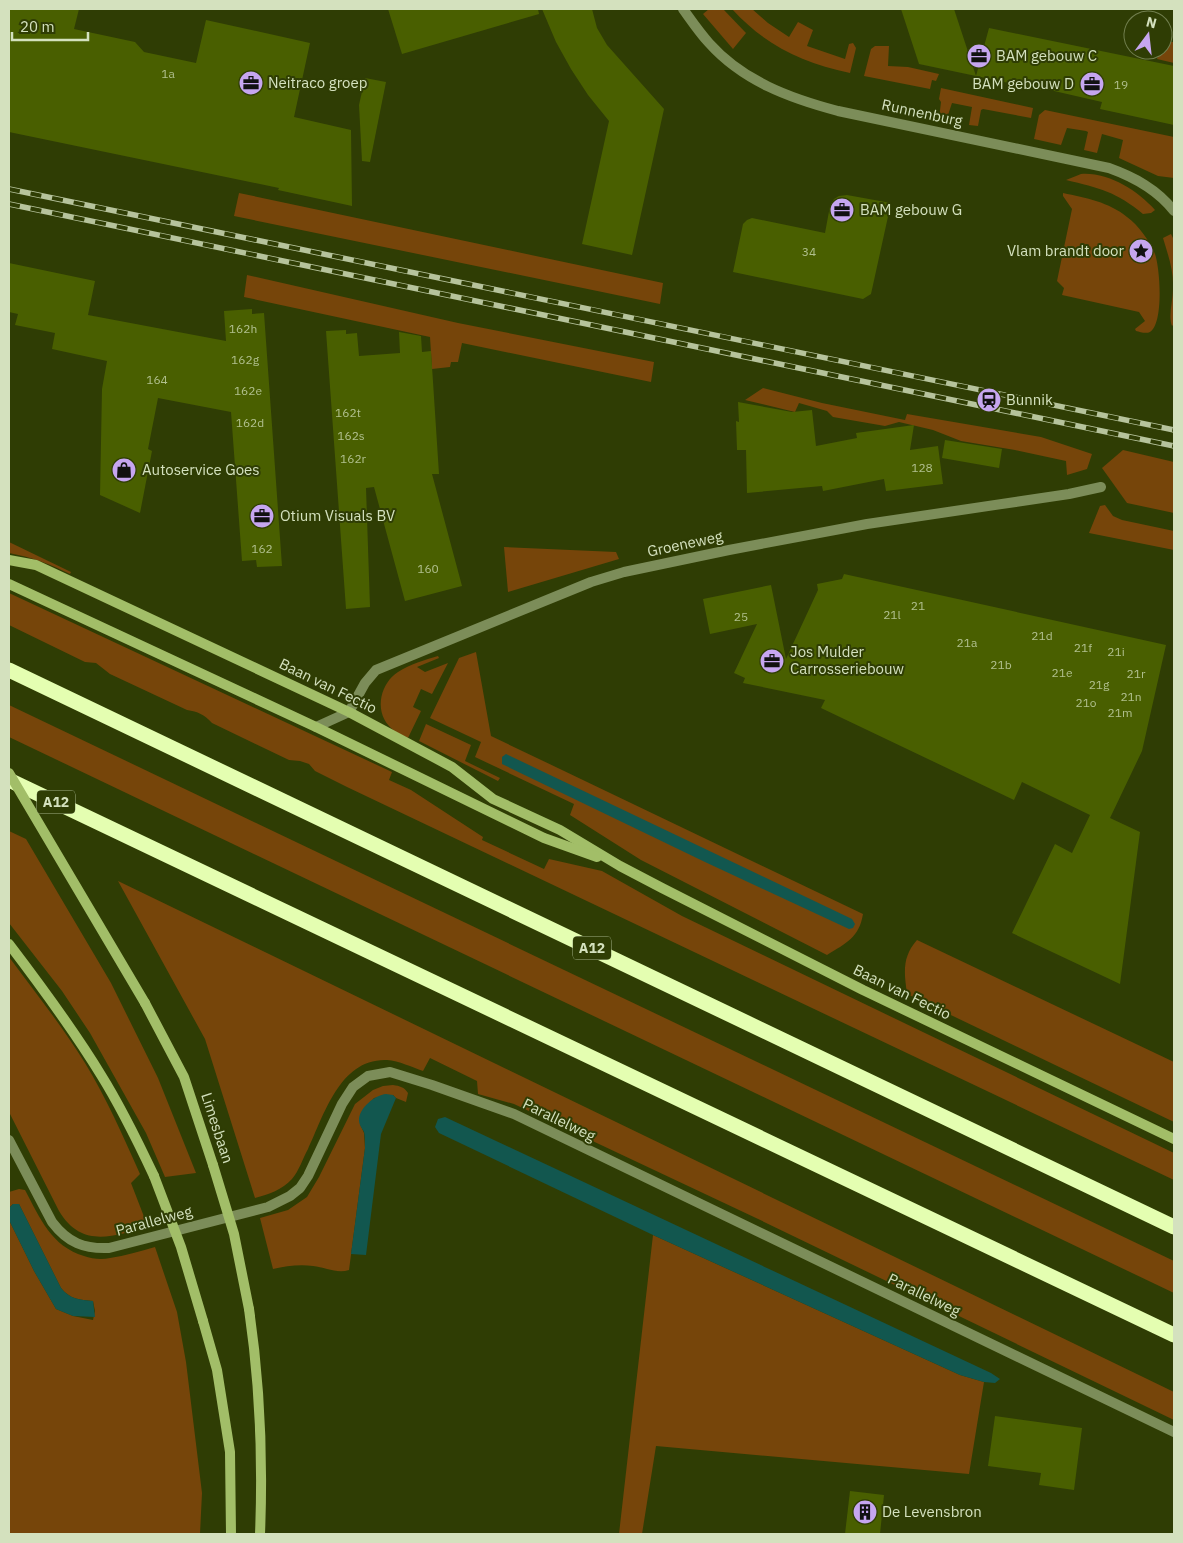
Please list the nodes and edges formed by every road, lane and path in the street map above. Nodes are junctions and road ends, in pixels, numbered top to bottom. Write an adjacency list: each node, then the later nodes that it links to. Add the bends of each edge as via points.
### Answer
1 (683, 9): 2 (street, Runnenburg, via 699,32 727,60 775,91 838,111 1109,168 1142,182)
2 (1173, 206)
3 (1102, 487): 7 (street, Groeneweg, via 867,524 624,572 376,670)
4 (9, 560): 7 (main road, Baan van Fectio, via 36,565)
5 (9, 584): 8 (main road, Baan van Fectio)
6 (9, 670): 15 (highway, A12)
7 (348, 712): 8 (street); 11 (main road, Baan van Fectio, via 452,767 493,800 560,830)
8 (316, 727): 11 (main road, Baan van Fectio, via 544,838)
9 (9, 773): 19 (main road, Limesbaan, bridge, via 145,1003 184,1077 234,1234 250,1309 260,1397)
10 (9, 780): 16 (highway, A12)
11 (620, 866): 14 (main road, Baan van Fectio, via 863,990)
12 (9, 944): 18 (main road, bridge, via 55,1005 126,1117 154,1176 181,1247 217,1370 230,1452)
13 (9, 1140): 17 (street, Parallelweg, via 61,1233 90,1249 109,1248 268,1207 290,1196 308,1176 342,1104 353,1088 368,1076 390,1072 514,1114)
14 (1174, 1140)
15 (1174, 1227)
16 (1174, 1335)
17 (1174, 1432)
18 (231, 1534)
19 (260, 1534)

